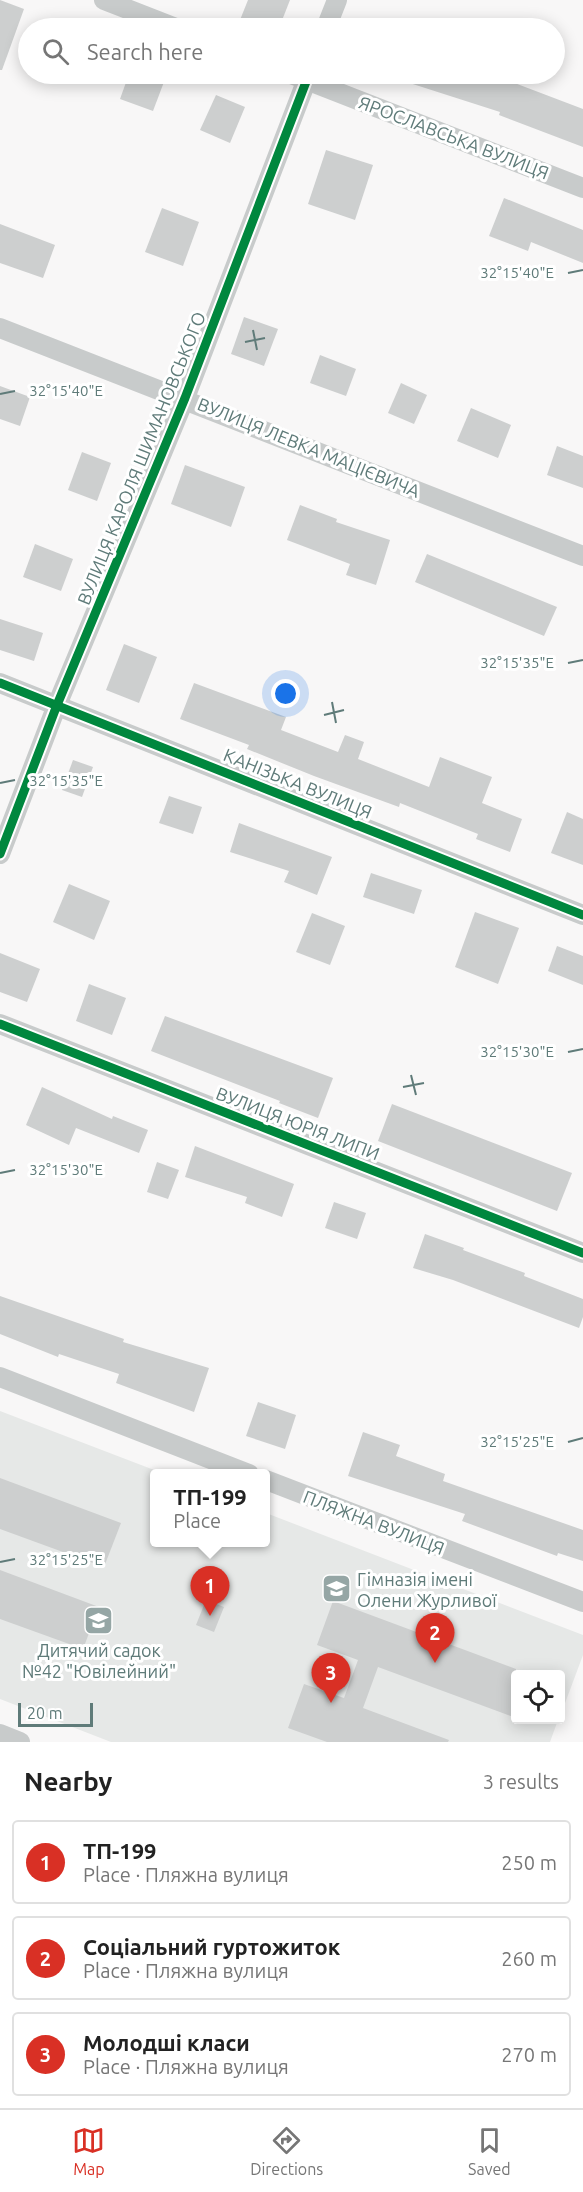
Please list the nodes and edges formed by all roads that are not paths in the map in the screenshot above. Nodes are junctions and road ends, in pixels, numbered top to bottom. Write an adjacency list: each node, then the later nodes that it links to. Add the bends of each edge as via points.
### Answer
1 (104, 0): 3 (street)
2 (337, 0): 4 (street)
3 (150, 18)
4 (330, 18)
5 (300, 84): 9 (street, ВУЛИЦЯ КАРОЛЯ ШИМАНОВСЬКОГО)
6 (323, 84): 7 (street, ЯРОСЛАВСЬКА ВУЛИЦЯ)
7 (583, 188)
8 (0, 327): 9 (street, ВУЛИЦЯ ЛЕВКА МАЦІЄВИЧА)
9 (185, 398): 10 (street, ВУЛИЦЯ ЛЕВКА МАЦІЄВИЧА); 12 (street, ВУЛИЦЯ КАРОЛЯ ШИМАНОВСЬКОГО)
10 (583, 556)
11 (0, 683): 12 (street, КАНІЗЬКА ВУЛИЦЯ)
12 (57, 705): 13 (street, ВУЛИЦЯ КАРОЛЯ ШИМАНОВСЬКОГО); 14 (street, КАНІЗЬКА ВУЛИЦЯ)
13 (0, 854)
14 (583, 915)
15 (0, 1024): 16 (street, ВУЛИЦЯ ЮРІЯ ЛИПИ)
16 (583, 1253)
17 (0, 1377): 18 (street)
18 (239, 1469)
19 (270, 1482): 20 (street, ПЛЯЖНА ВУЛИЦЯ)
20 (583, 1602)
21 (0, 1734): 22 (street)
22 (20, 1742)

